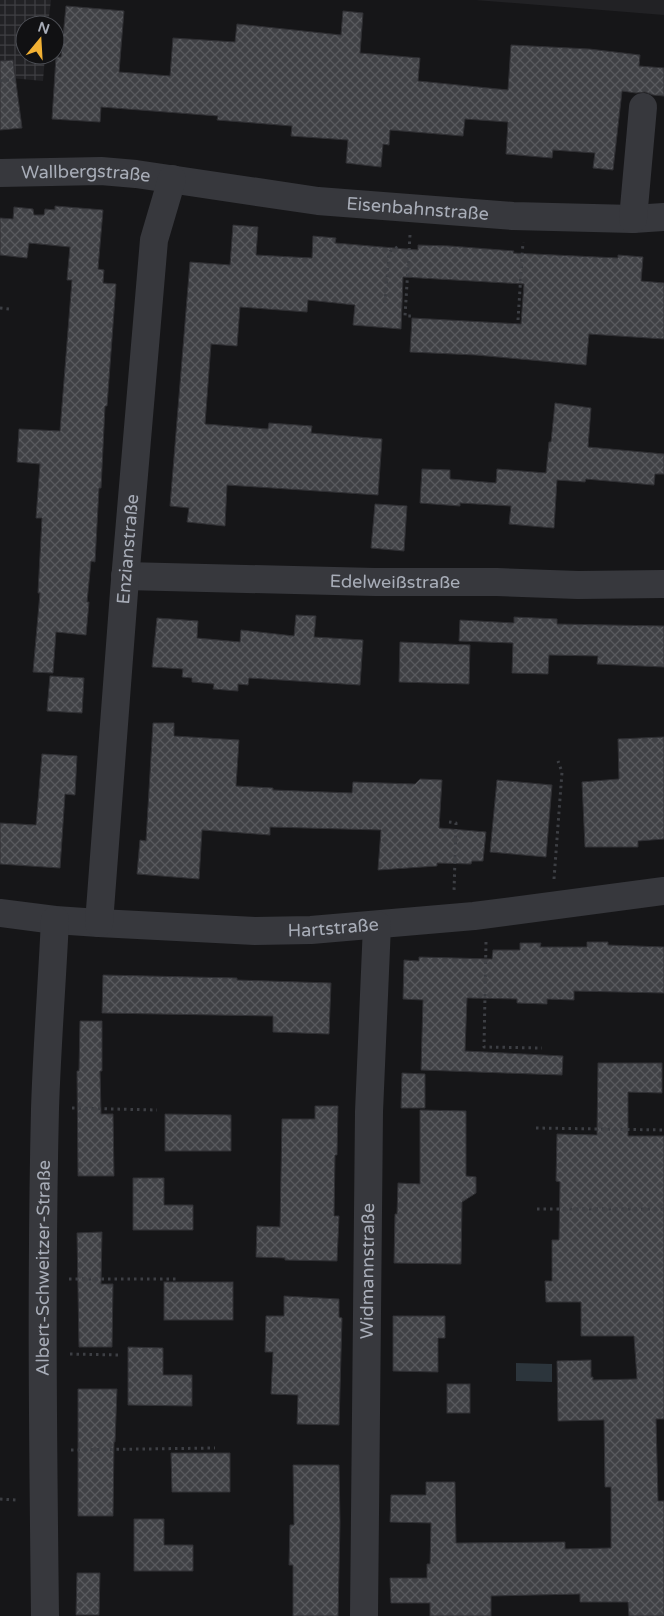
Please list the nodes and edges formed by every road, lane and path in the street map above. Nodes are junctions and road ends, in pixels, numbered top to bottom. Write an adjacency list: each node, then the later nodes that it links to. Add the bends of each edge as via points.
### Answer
1 (19, 79): 2 (path)
2 (0, 81)
3 (643, 106): 9 (street)
4 (0, 173): 5 (street, Wallbergstraße, via 101,171)
5 (172, 179): 6 (street, Eisenbahnstraße, via 318,201); 16 (street, Enzianstraße, via 154,240)
6 (412, 209): 7 (street, Eisenbahnstraße); 14 (path, via 405,316)
7 (524, 217): 9 (street, Eisenbahnstraße); 15 (path)
8 (664, 217): 9 (street, Eisenbahnstraße)
9 (633, 219)
10 (399, 246): 11 (path, via 389,252)
11 (385, 303)
12 (0, 308): 13 (path)
13 (10, 309)
14 (411, 316)
15 (518, 320)
16 (125, 576): 17 (street, Edelweißstraße); 26 (street, Enzianstraße)
17 (664, 584)
18 (558, 761): 21 (path, via 562,772)
19 (449, 822): 24 (path, via 456,823)
20 (664, 891): 21 (street, Hartstraße)
21 (552, 906): 23 (street, Hartstraße)
22 (0, 913): 25 (street, Hartstraße)
23 (486, 914): 24 (street, Hartstraße); 28 (path, via 484,1047)
24 (453, 918): 27 (street, Hartstraße)
25 (55, 920): 26 (street, Hartstraße); 41 (street, Albert-Schweitzer-Straße, via 44,1176)
26 (98, 923): 27 (street, Hartstraße, via 255,931)
27 (377, 925): 42 (street, Widmannstraße, via 369,1104)
28 (542, 1048)
29 (97, 1109): 30 (path)
30 (156, 1110)
31 (536, 1128): 32 (path)
32 (664, 1130)
33 (537, 1209): 34 (path)
34 (664, 1209)
35 (60, 1278): 36 (path)
36 (179, 1279)
37 (62, 1354): 38 (path)
38 (119, 1355)
39 (215, 1448): 40 (path)
40 (70, 1450)
41 (45, 1616)
42 (364, 1616)

